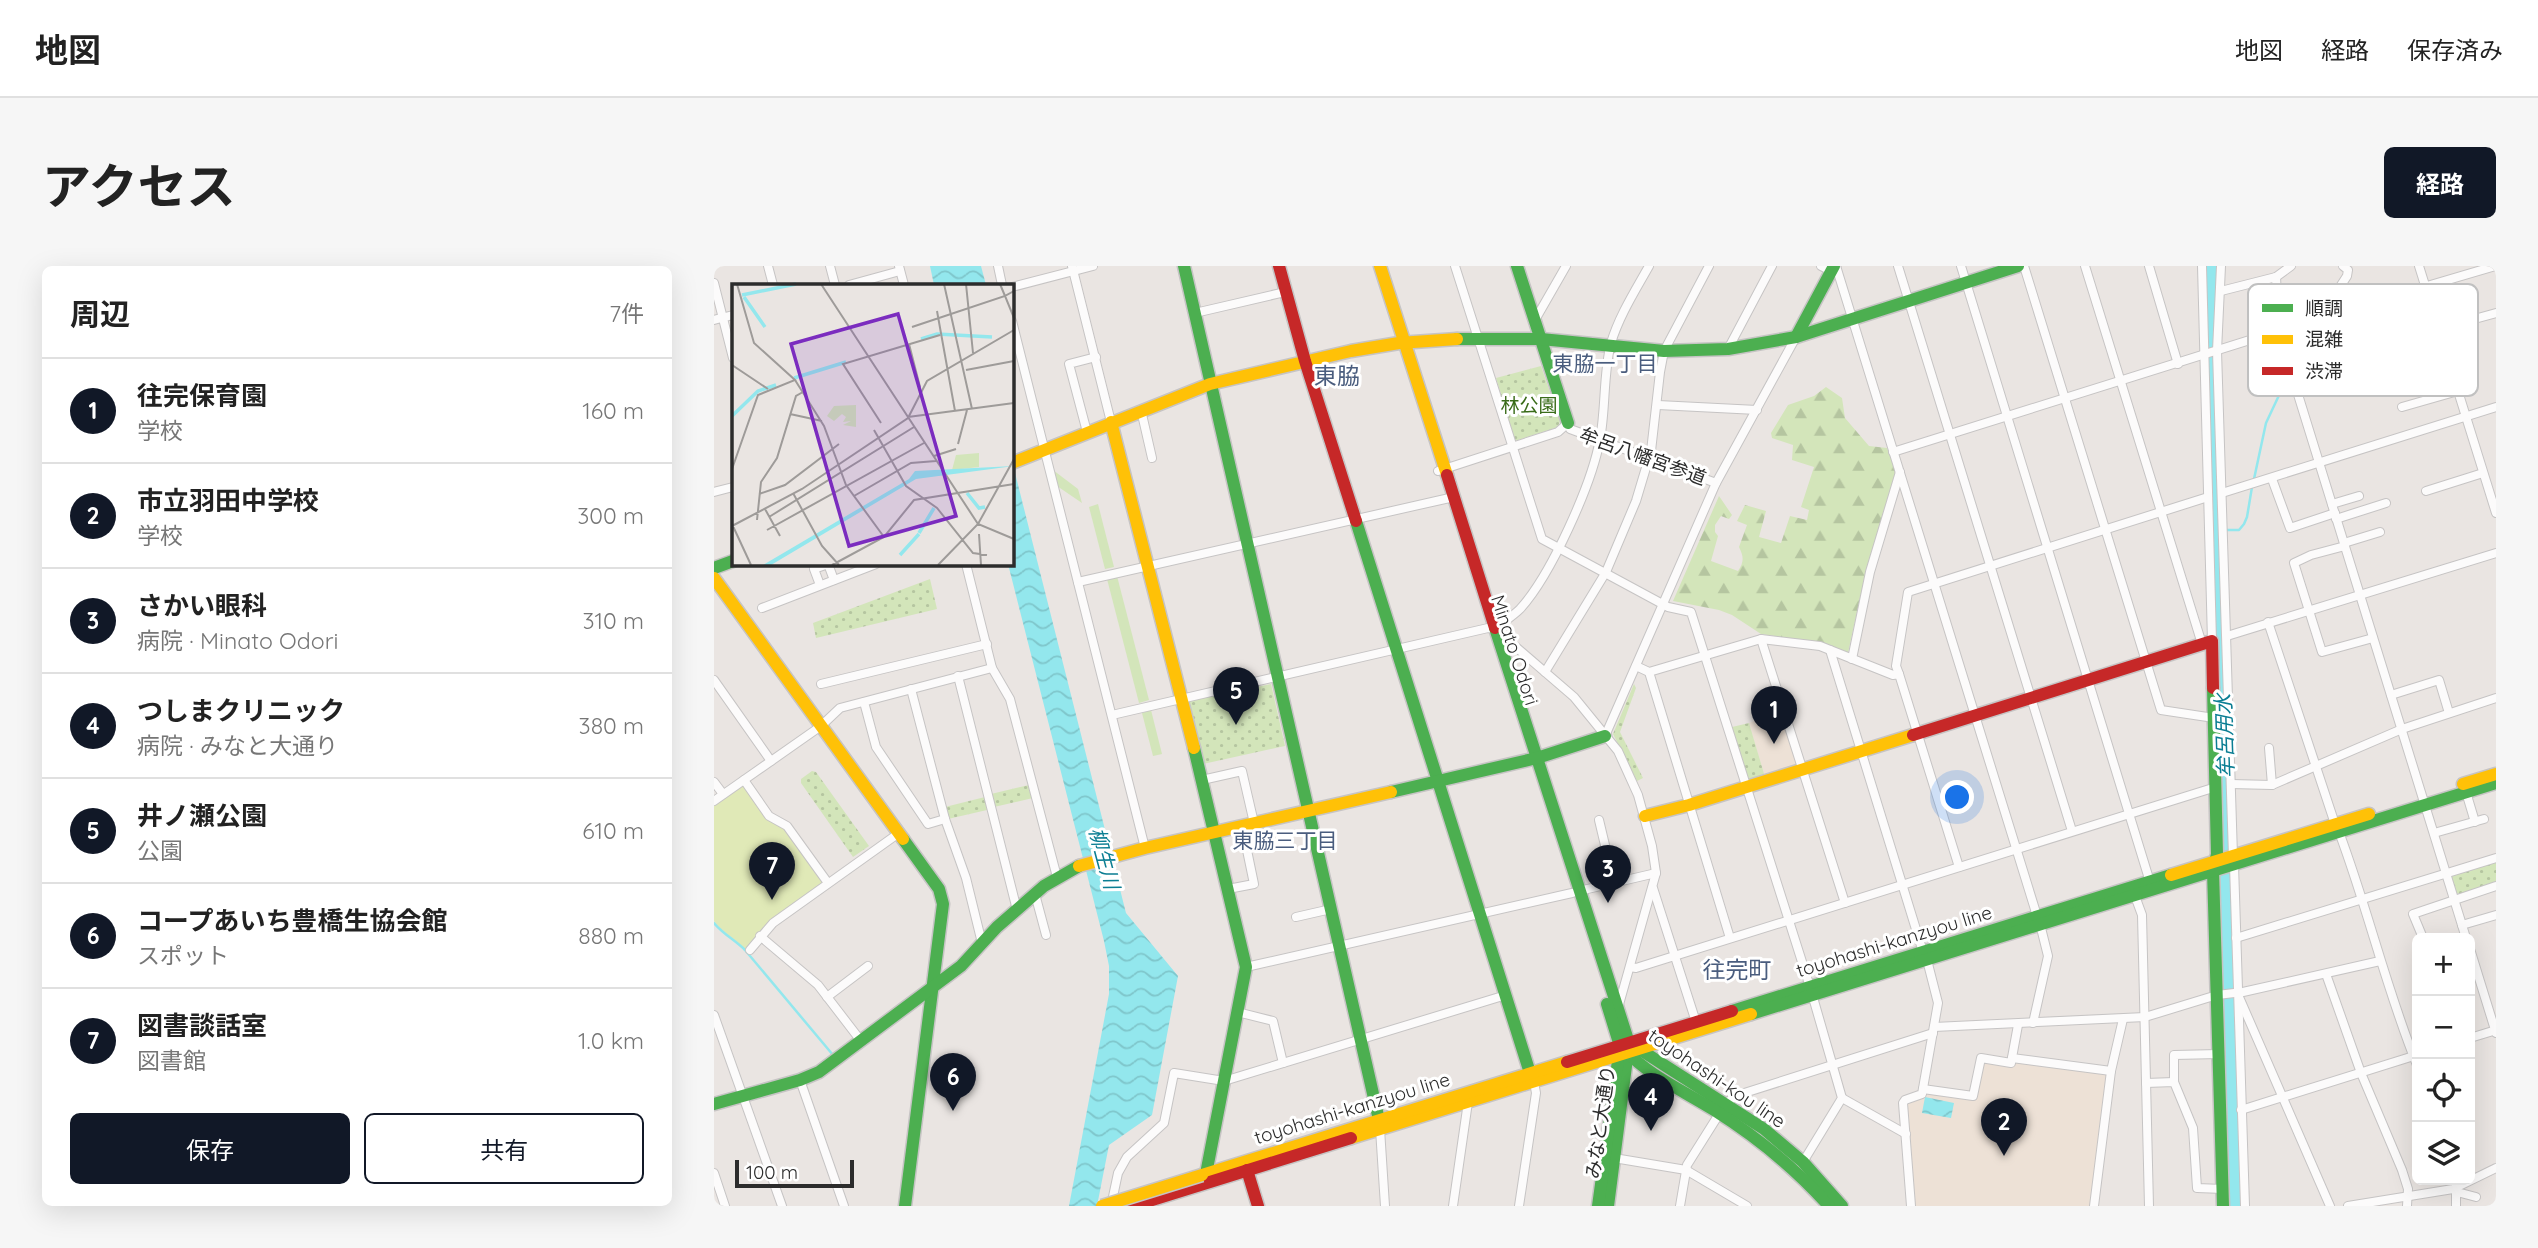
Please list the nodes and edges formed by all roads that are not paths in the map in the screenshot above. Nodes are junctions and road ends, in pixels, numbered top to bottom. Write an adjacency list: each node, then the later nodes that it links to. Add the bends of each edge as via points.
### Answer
1 (768, 266): 33 (street)
2 (830, 266): 34 (street)
3 (998, 266): 36 (street)
4 (1093, 266): 29 (street)
5 (1184, 266): 47 (street)
6 (1279, 266): 45 (street)
7 (1374, 266): 58 (street, Minato Odori)
8 (1380, 266): 58 (street, Minato Odori)
9 (1455, 266): 54 (street)
10 (1517, 266): 52 (street)
11 (1566, 266): 52 (street)
12 (1709, 266): 61 (street)
13 (1772, 266): 60 (street)
14 (1898, 266): 46 (street)
15 (1961, 266): 32 (street)
16 (2018, 266): 32 (street)
17 (2024, 266): 72 (street)
18 (2085, 266): 67 (street)
19 (2149, 266): 66 (street)
20 (2202, 266): 62 (street)
21 (2221, 266): 44 (street)
22 (2291, 266): 30 (street)
23 (2343, 266): 40 (street, via 2348,270)
24 (2418, 266): 41 (street)
25 (2495, 266): 42 (street)
26 (1646, 267): 59 (street)
27 (1831, 267): 49 (street); 55 (street)
28 (900, 268): 35 (street)
29 (1073, 268): 43 (street); 64 (street)
30 (2276, 277): 37 (street); 39 (street)
31 (714, 283): 51 (street)
32 (1966, 283): 46 (street); 78 (street)
33 (773, 284)
34 (835, 284)
35 (852, 284)
36 (1002, 284)
37 (2248, 284)
38 (2248, 284): 44 (street)
39 (2276, 284)
40 (2342, 284)
41 (2425, 284)
42 (2439, 284)
43 (1013, 287)
44 (2221, 291): 62 (street)
45 (1285, 292): 47 (street); 65 (street)
46 (1908, 300): 49 (street); 83 (street)
47 (1195, 313): 68 (street)
48 (2496, 313): 50 (street)
49 (1852, 318): 55 (street); 87 (street)
50 (2478, 318)
51 (719, 319): 63 (street)
52 (1535, 320): 56 (street)
53 (1013, 325): 86 (street)
54 (1478, 337): 56 (street); 58 (street); 85 (street)
55 (1796, 337): 60 (street); 77 (street)
56 (1541, 339): 59 (street); 81 (street)
57 (2248, 342): 62 (street)
58 (1402, 343): 65 (street); 92 (street, Minato Odori)
59 (1610, 346): 61 (street); 84 (street)
60 (1728, 349): 61 (street)
61 (1664, 351): 73 (street)
62 (2211, 353): 66 (street); 100 (street); 103 (street)
63 (732, 355)
64 (1096, 357): 80 (street); 82 (street, via 1069,364)
65 (1305, 361): 68 (street); 108 (street)
66 (2178, 363): 67 (street)
67 (2122, 381): 72 (street); 105 (street)
68 (1210, 384): 76 (street); 111 (street)
69 (2298, 396): 91 (street)
70 (2440, 396): 74 (street)
71 (2460, 396): 79 (street)
72 (2065, 399): 78 (street); 109 (street)
73 (1658, 405): 77 (street); 89 (street)
74 (2402, 407)
75 (2496, 407): 79 (street)
76 (1141, 410): 80 (street); 88 (street)
77 (1757, 410): 96 (street)
78 (2007, 416): 83 (street); 114 (street)
79 (2466, 416): 91 (street); 94 (street)
80 (1111, 422): 82 (street); 122 (street)
81 (1569, 426): 84 (street, 牟呂八幡宮参道); 85 (street)
82 (1087, 432): 86 (street)
83 (1950, 435): 87 (street); 123 (street)
84 (1600, 440): 89 (street, 牟呂八幡宮参道); 113 (street, via 1594,469)
85 (1512, 447): 92 (street); 113 (street, via 1542,539)
86 (1044, 449): 90 (street); 128 (street)
87 (1893, 452): 93 (street)
88 (1152, 458)
89 (1650, 458): 96 (street, 牟呂八幡宮参道); 125 (street)
90 (1013, 462)
91 (2319, 464): 95 (street); 106 (street)
92 (1442, 470): 102 (street, Minato Odori)
93 (1900, 472): 129 (street); 145 (street, via 1870,572)
94 (2483, 473): 98 (street); 107 (street)
95 (2272, 479): 100 (street); 106 (street, via 2290,528)
96 (1716, 483): 132 (street)
97 (732, 487): 99 (street)
98 (2426, 491)
99 (714, 492)
100 (2222, 493): 117 (street)
101 (2359, 496): 106 (street)
102 (1450, 497): 108 (street); 136 (street, Minato Odori)
103 (2208, 497): 105 (street); 117 (street)
104 (2386, 503): 106 (street)
105 (2162, 512): 109 (street); 140 (street)
106 (2334, 512): 112 (street)
107 (2496, 513)
108 (1354, 518): 111 (street); 142 (street)
109 (2105, 530): 114 (street); 146 (street)
110 (2380, 532): 112 (street)
111 (1247, 543): 122 (street); 154 (street)
112 (2344, 544): 131 (street); 134 (street, via 2294,563)
113 (1558, 548): 125 (street); 136 (street, via 1529,598)
114 (2048, 548): 123 (street); 156 (street)
115 (2496, 554): 131 (street)
116 (732, 561): 124 (street)
117 (2217, 564): 137 (street); 140 (street)
118 (825, 565): 130 (street, via 814,569)
119 (828, 565): 127 (street)
120 (873, 565): 127 (street)
121 (966, 565): 141 (street)
122 (1148, 565): 128 (street); 161 (street)
123 (1991, 566): 129 (street); 160 (street)
124 (714, 568)
125 (1606, 572): 132 (street); 150 (street)
126 (714, 578): 168 (street)
127 (834, 580): 130 (street)
128 (1078, 582): 165 (street)
129 (1934, 582): 152 (street, via 1908,592 1896,666); 166 (street)
130 (820, 585): 133 (street)
131 (2360, 595): 134 (street); 138 (street)
132 (1664, 605): 144 (street, via 1691,612); 147 (street)
133 (762, 608)
134 (2308, 610): 135 (street); 138 (street, via 2322,652)
135 (2269, 622): 137 (street); 176 (street)
136 (1491, 629): 142 (street); 150 (street); 174 (street, Minato Odori)
137 (2227, 636): 148 (street)
138 (2373, 638): 159 (street)
139 (1761, 639): 143 (street); 144 (street); 177 (street)
140 (2207, 643): 146 (street); 148 (street)
141 (986, 644): 149 (street); 157 (street)
142 (1396, 649): 154 (street); 182 (street)
143 (1830, 650): 145 (street); 173 (street)
144 (1704, 654): 151 (street); 186 (street)
145 (1852, 659): 152 (street)
146 (2146, 662): 156 (street); 167 (street, via 2161,710)
147 (1636, 666): 151 (street); 171 (street)
148 (2220, 666): 167 (street); 184 (street)
149 (992, 668): 153 (street); 211 (street, via 1010,699)
150 (1545, 672): 171 (street, via 1574,697)
151 (1649, 672): 192 (street)
152 (1899, 674): 170 (street)
153 (958, 676): 158 (street); 226 (street)
154 (1278, 676): 161 (street); 193 (street)
155 (714, 680): 175 (street)
156 (2088, 680): 160 (street); 194 (street)
157 (821, 684)
158 (911, 689): 163 (street); 196 (street)
159 (2391, 695): 164 (street, via 2439,680); 169 (street)
160 (2032, 697): 166 (street); 200 (street)
161 (1181, 698): 165 (street); 180 (street)
162 (2496, 698): 164 (street)
163 (864, 702): 168 (street, via 840,708); 196 (street, via 876,747 928,824)
164 (2449, 713): 169 (street)
165 (1112, 715): 204 (street)
166 (1975, 716): 170 (street); 205 (street)
167 (2214, 718): 187 (street)
168 (821, 726): 175 (street); 203 (street)
169 (2402, 729): 176 (street); 191 (street)
170 (1918, 733): 173 (street); 208 (street)
171 (1605, 736): 174 (street); 195 (street, via 1628,770)
172 (2269, 748): 185 (street)
173 (1860, 751): 177 (street); 215 (street)
174 (1533, 759): 182 (street); 219 (street, Minato Odori)
175 (771, 761): 179 (street)
176 (2317, 766): 185 (street); 199 (street)
177 (1804, 768): 186 (street); 224 (street)
178 (2496, 774): 191 (street, toyohashi-kanzyou line)
179 (744, 780): 188 (street); 213 (street, via 769,816 787,826)
180 (1202, 780): 198 (street, via 1242,771); 201 (street)
181 (714, 782): 188 (street)
182 (1438, 782): 193 (street); 227 (street)
183 (2496, 783): 189 (street, toyohashi-kanzyou line)
184 (2231, 784): 185 (street); 207 (street)
185 (2272, 785)
186 (1746, 787): 192 (street); 230 (street)
187 (2216, 787): 194 (street); 207 (street)
188 (723, 794): 190 (street)
189 (2468, 800): 191 (street, toyohashi-kanzyou line); 202 (street, via 2480,820)
190 (714, 801)
191 (2425, 801): 199 (street, toyohashi-kanzyou line); 202 (street)
192 (1689, 805): 195 (street); 237 (street)
193 (1308, 810): 198 (street); 225 (street)
194 (2130, 813): 200 (street); 212 (street)
195 (1645, 816): 209 (street)
196 (945, 819): 239 (street)
197 (1599, 820): 214 (street)
198 (1248, 824): 201 (street); 218 (street, via 1254,884)
199 (2337, 828): 207 (street, toyohashi-kanzyou line); 222 (street)
200 (2072, 831): 205 (street)
201 (1215, 832): 204 (street); 218 (street)
202 (2434, 832): 210 (street)
203 (899, 833): 213 (street); 250 (street, via 939,889 943,904)
204 (1145, 848): 211 (street, via 1078,866)
205 (2016, 849): 208 (street); 231 (street)
206 (2496, 859): 210 (street)
207 (2225, 863): 212 (street, toyohashi-kanzyou line); 221 (street, toyohashi-kanzyou line); 238 (street); 252 (street)
208 (1959, 867): 215 (street)
209 (1656, 873): 214 (street); 217 (street)
210 (2446, 873): 222 (street); 223 (street)
211 (1057, 877): 220 (street)
212 (2150, 882): 231 (street, toyohashi-kanzyou line)
213 (828, 883): 236 (street)
214 (1614, 883): 219 (street)
215 (1902, 885): 224 (street); 243 (street)
216 (2496, 886): 223 (street)
217 (1653, 888): 242 (street); 248 (street)
218 (1228, 889): 247 (street)
219 (1576, 892): 227 (street); 255 (street, Minato Odori); 269 (street, Minato Odori)
220 (1035, 894): 226 (street); 235 (street)
221 (2135, 895): 231 (street, toyohashi-kanzyou line); 258 (street, via 2142,915)
222 (2363, 899): 238 (street); 244 (street)
223 (2455, 901): 232 (street); 233 (street, via 2413,914)
224 (1845, 903): 230 (street)
225 (1331, 909): 229 (street); 240 (street)
226 (1017, 910): 239 (street)
227 (1479, 913): 240 (street); 253 (street)
228 (2496, 915): 232 (street)
229 (1296, 917)
230 (1788, 921): 237 (street); 251 (street)
231 (2038, 921): 243 (street, toyohashi-kanzyou line); 261 (street, via 2048,956)
232 (2462, 925): 234 (street)
233 (2421, 933)
234 (2464, 933)
235 (1046, 935)
236 (760, 936): 241 (street); 254 (street)
237 (1730, 938): 242 (street)
238 (2236, 938): 252 (street)
239 (982, 943): 250 (street, via 961,966)
240 (1340, 946): 247 (street); 266 (street)
241 (750, 950)
242 (1675, 955): 248 (street); 260 (street)
243 (1925, 956): 251 (street, toyohashi-kanzyou line); 263 (street, via 1937,996)
244 (2380, 961): 249 (street); 268 (street)
245 (2475, 965): 264 (street)
246 (868, 966): 254 (street)
247 (1246, 967): 256 (street)
248 (1630, 967): 255 (street)
249 (2326, 974): 252 (street); 276 (street)
250 (934, 984): 267 (street); 307 (street)
251 (1811, 991): 260 (street, toyohashi-kanzyou line); 269 (street, toyohashi-kanzyou line); 274 (street)
252 (2229, 993): 258 (street); 270 (street); 284 (street); 289 (street)
253 (1506, 996): 266 (street); 277 (street)
254 (827, 997): 267 (street)
255 (1617, 1010): 269 (street, Minato Odori)
256 (1237, 1013): 273 (street, via 1273,1021); 279 (street)
257 (714, 1014): 283 (street)
258 (2145, 1017): 259 (street); 281 (street)
259 (2123, 1018): 261 (street); 275 (street)
260 (1696, 1022): 269 (street, toyohashi-kanzyou line)
261 (2033, 1023): 262 (street)
262 (2018, 1025): 263 (street); 271 (street)
263 (1934, 1030): 274 (street); 282 (street)
264 (2496, 1031): 265 (street)
265 (2475, 1037)
266 (1361, 1040): 273 (street); 290 (street)
267 (860, 1041): 278 (street, via 819,1072)
268 (2412, 1048)
269 (1627, 1049): 277 (street, toyohashi-kanzyou line); 288 (street, toyohashi-kou line); 292 (street, みなと大通り); 315 (street, みなと大通り)
270 (2219, 1054): 280 (street, via 2174,1055); 300 (street)
271 (2012, 1058): 275 (street); 282 (street, via 2011,1063 1981,1058 1973,1096)
272 (2412, 1060): 276 (street)
273 (1283, 1063): 279 (street)
274 (1833, 1065): 285 (street); 288 (street, via 1738,1095)
275 (2111, 1072): 321 (street)
276 (2361, 1073): 284 (street); 302 (street, via 2394,1148 2408,1189)
277 (1532, 1077): 286 (street, toyohashi-kanzyou line); 290 (street, toyohashi-kanzyou line); 314 (street, via 1536,1093)
278 (800, 1080): 283 (street); 306 (street)
279 (1224, 1081): 298 (street); 309 (street, via 1174,1073 1164,1123 1127,1157 1118,1173)
280 (2174, 1082): 281 (street); 300 (street, via 2193,1128 2197,1188)
281 (2146, 1083): 322 (street)
282 (1923, 1089): 291 (street, via 1922,1094 1903,1103)
283 (742, 1096): 287 (street); 305 (street)
284 (2284, 1096): 289 (street); 325 (street)
285 (1842, 1097): 291 (street); 293 (street)
286 (1468, 1102): 290 (street, toyohashi-kanzyou line); 313 (street)
287 (714, 1104)
288 (1723, 1108): 293 (street, toyohashi-kou line, via 1765,1129); 296 (street); 318 (street, toyohashi-kou line)
289 (2241, 1110): 324 (street)
290 (1379, 1125): 295 (street, toyohashi-kanzyou line); 298 (street, toyohashi-kanzyou line); 312 (street)
291 (1906, 1133): 320 (street)
292 (1614, 1158): 296 (street); 316 (street, みなと大通り)
293 (1803, 1162): 319 (street, toyohashi-kou line)
294 (2496, 1168): 299 (street)
295 (1247, 1170): 298 (street, toyohashi-kanzyou line); 311 (street)
296 (1686, 1170): 303 (street); 317 (street)
297 (714, 1173): 304 (street)
298 (1204, 1177): 308 (street, toyohashi-kanzyou line, bridge); 310 (street, toyohashi-kanzyou line)
299 (2458, 1186): 301 (street); 302 (street); 327 (street)
300 (2223, 1189): 323 (street)
301 (2476, 1198)
302 (2407, 1202): 326 (street)
303 (1744, 1205)
304 (725, 1206)
305 (782, 1206)
306 (845, 1206)
307 (905, 1206)
308 (1102, 1206)
309 (1111, 1206)
310 (1133, 1206)
311 (1258, 1206)
312 (1385, 1206)
313 (1453, 1206)
314 (1519, 1206)
315 (1598, 1206)
316 (1608, 1206)
317 (1680, 1206)
318 (1829, 1206)
319 (1842, 1206)
320 (1911, 1206)
321 (2094, 1206)
322 (2149, 1206)
323 (2223, 1206)
324 (2245, 1206)
325 (2330, 1206)
326 (2348, 1206)
327 (2456, 1206)

